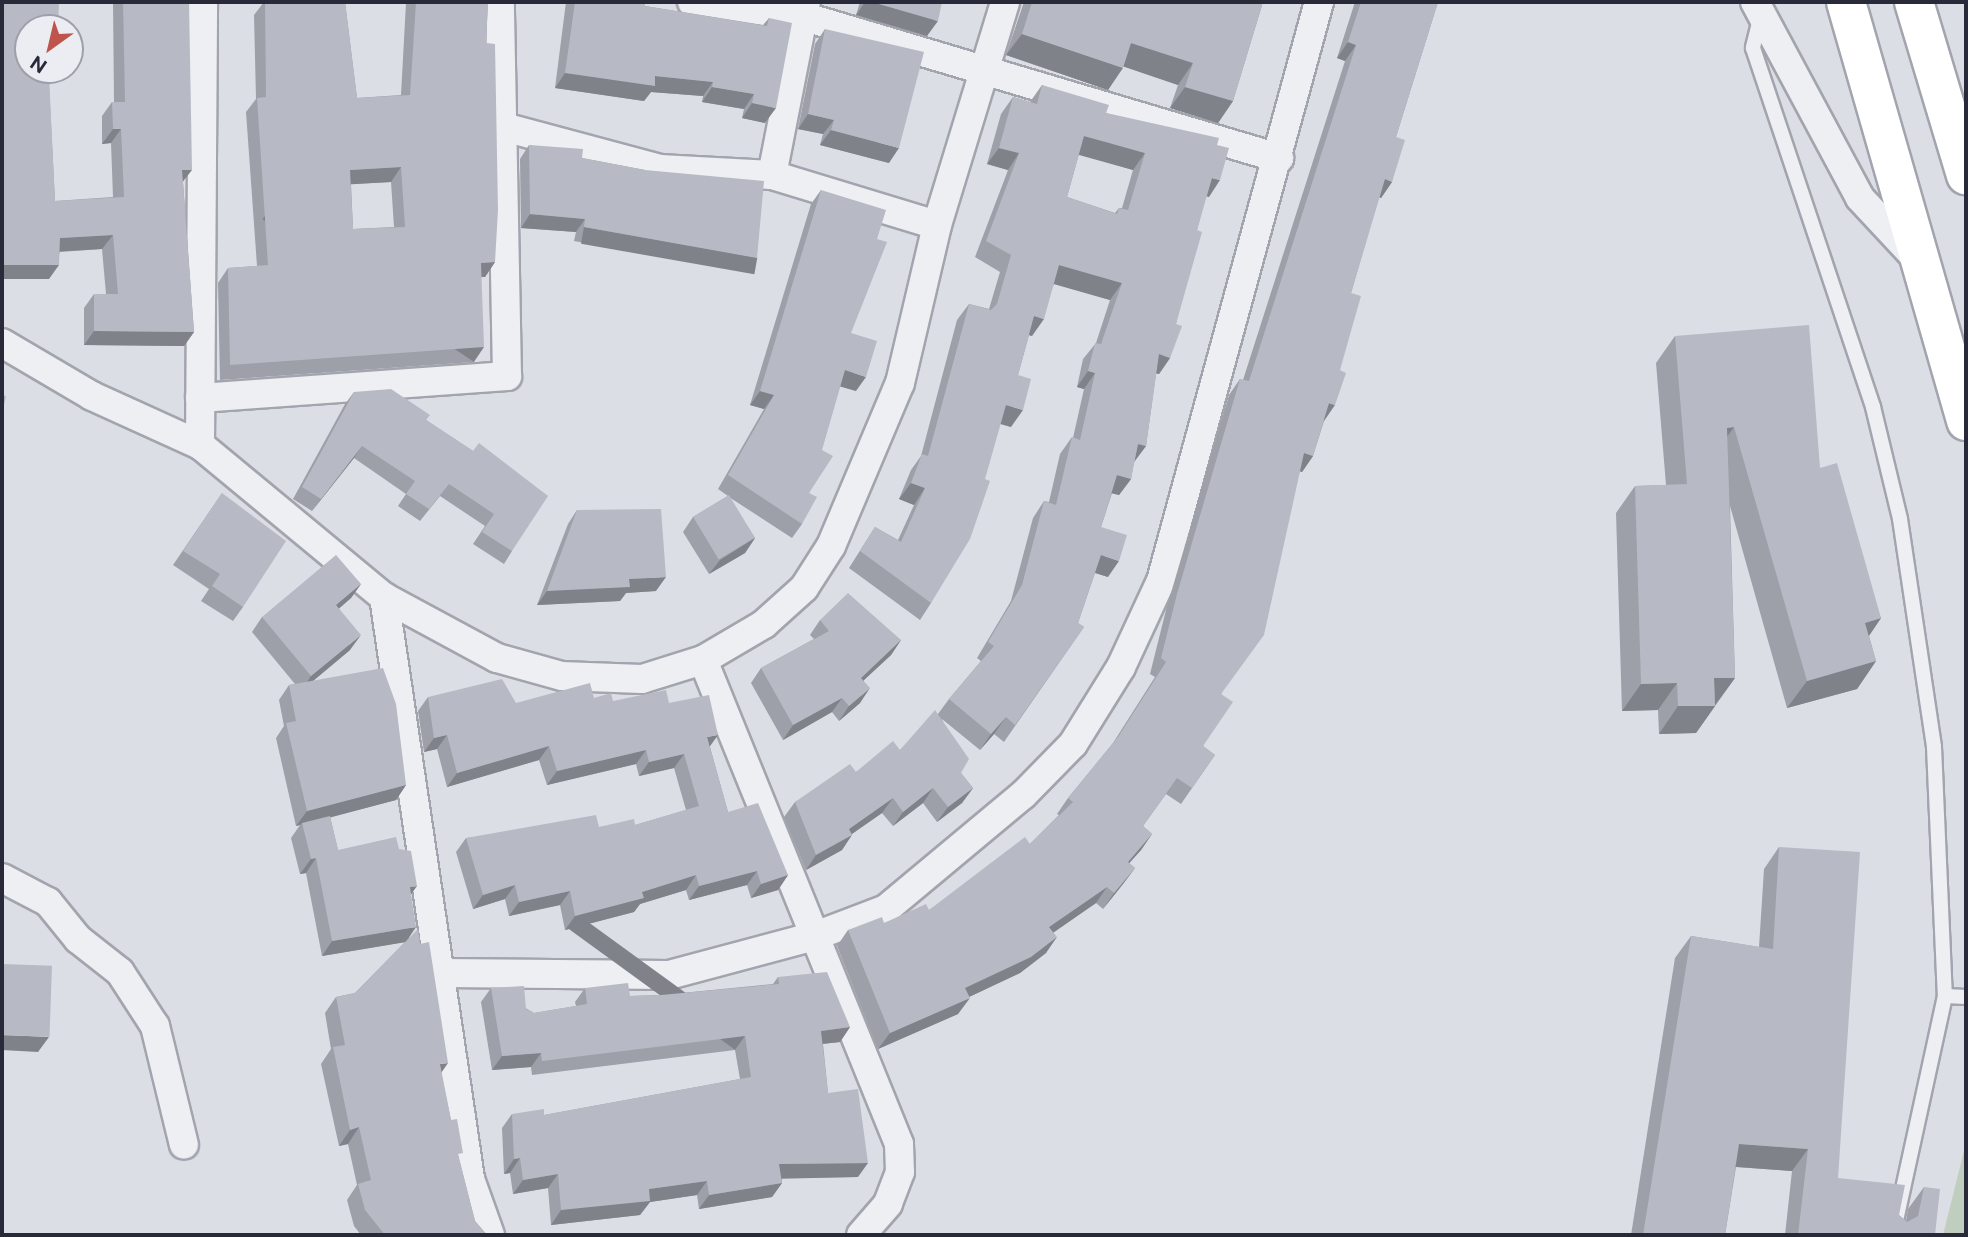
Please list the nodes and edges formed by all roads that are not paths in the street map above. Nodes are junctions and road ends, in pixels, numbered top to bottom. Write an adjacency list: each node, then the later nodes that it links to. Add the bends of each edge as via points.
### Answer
1 (203, 2): 18 (street)
2 (500, 2): 11 (street)
3 (692, 2): 9 (street)
4 (1006, 2): 10 (street)
5 (1319, 2): 12 (street)
6 (1846, 2): 16 (highway)
7 (1914, 2): 14 (highway)
8 (1758, 8): 16 (street, via 1860,198); 26 (lane, via 1753,48 1873,407 1900,519 1934,747)
9 (804, 9): 10 (street); 13 (street)
10 (984, 74): 12 (street); 15 (street)
11 (500, 126): 13 (street, via 660,169); 18 (street, via 507,376)
12 (1279, 158): 24 (street, via 1161,581 1121,667 1073,744 1023,795 886,909)
13 (772, 174): 15 (street)
14 (1966, 175)
15 (937, 225): 22 (street, via 900,383 831,546 804,588 774,615)
16 (1916, 258): 19 (highway)
17 (2, 342): 20 (street, via 92,396)
18 (200, 398): 20 (street)
19 (1966, 421)
20 (200, 445): 21 (street)
21 (384, 597): 22 (street, via 497,658 562,676 642,679); 25 (street)
22 (703, 660): 24 (street)
23 (2, 878): 28 (street, via 48,902 78,939 120,972 155,1026)
24 (815, 936): 25 (street, via 669,975); 30 (street, via 899,1144 900,1172 888,1204)
25 (443, 973): 29 (street, via 470,1179)
26 (1945, 996): 27 (lane); 31 (lane)
27 (1966, 997)
28 (184, 1144)
29 (490, 1235)
30 (861, 1235)
31 (1893, 1235)

